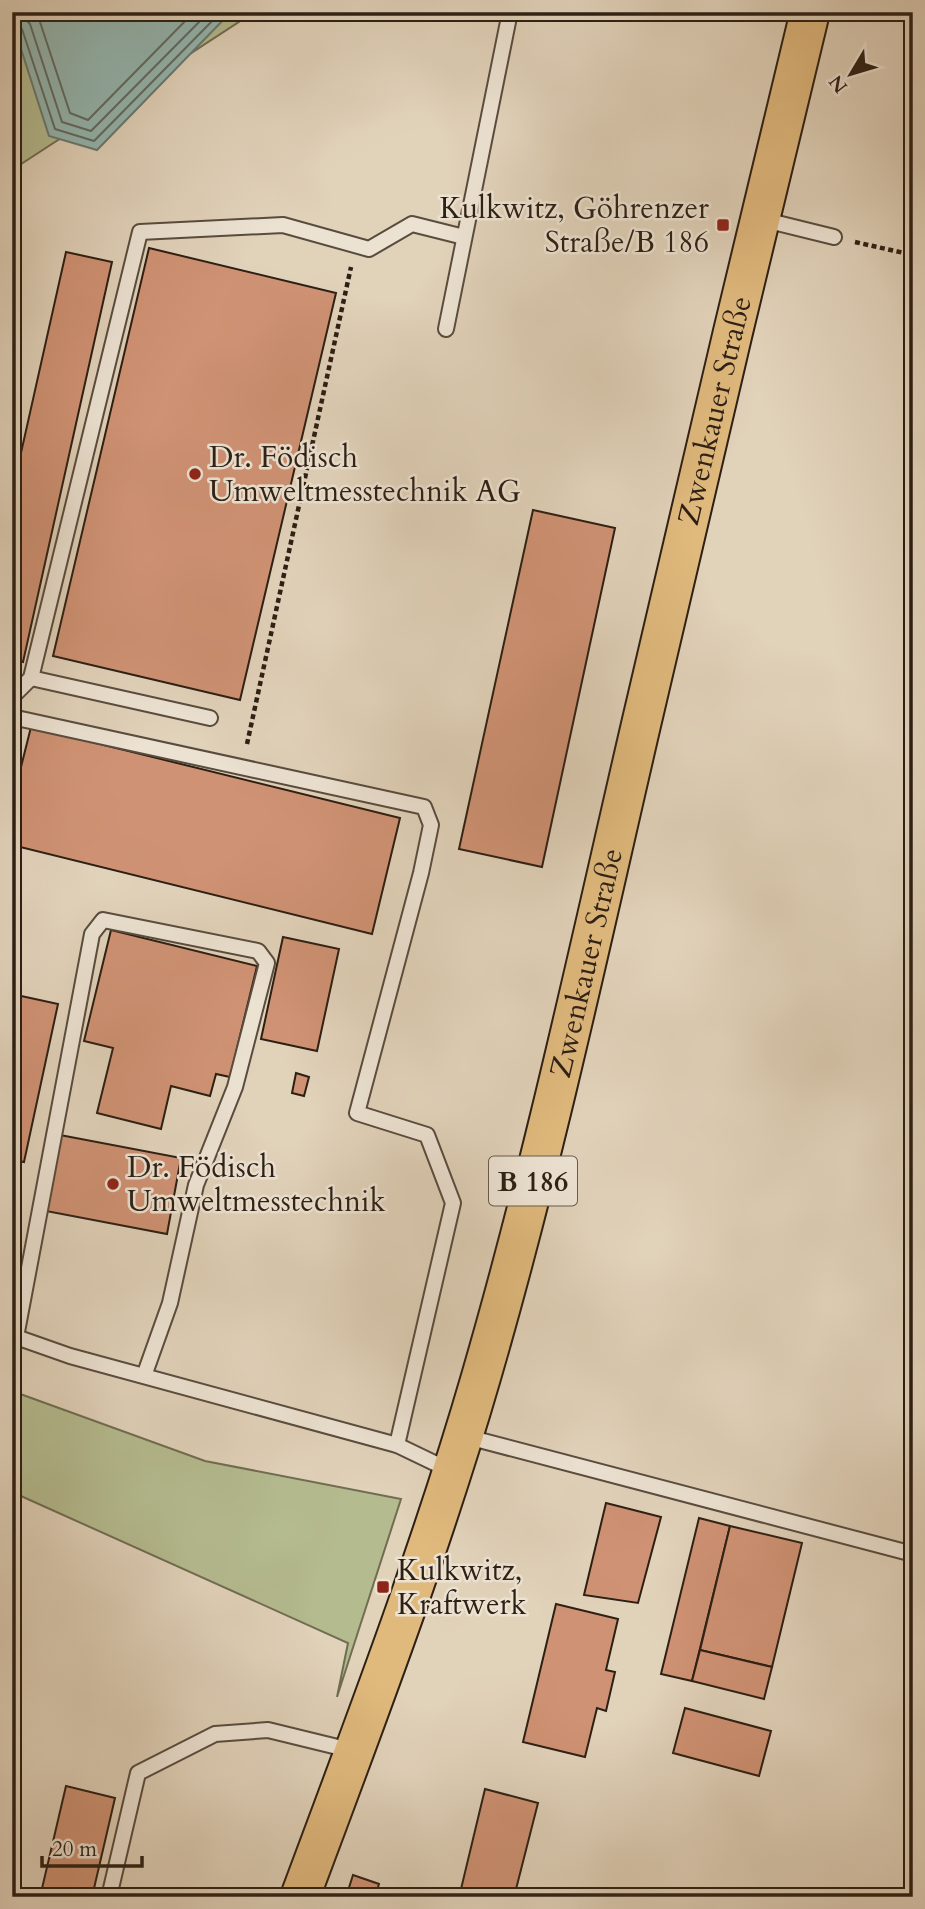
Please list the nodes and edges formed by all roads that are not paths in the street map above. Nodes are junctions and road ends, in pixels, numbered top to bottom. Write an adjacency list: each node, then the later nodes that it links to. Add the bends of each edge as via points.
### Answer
1 (510, 12): 4 (lane)
2 (810, 12): 3 (main road, Zwenkauer Straße / B 186)
3 (760, 219): 5 (lane); 14 (main road, Zwenkauer Straße / B 186, via 538,1160 481,1378)
4 (464, 237): 6 (lane); 7 (lane, via 411,224 369,249 283,225 139,232)
5 (834, 237)
6 (446, 329)
7 (31, 678): 8 (lane); 10 (lane)
8 (12, 697)
9 (12, 716): 13 (lane, via 424,807 431,825 421,873 357,1113 427,1135 453,1203)
10 (210, 718)
11 (14, 1336): 12 (lane); 12 (lane, via 92,934 103,920 258,951 267,963 235,1087 196,1185 170,1303)
12 (145, 1376): 13 (lane)
13 (397, 1445): 14 (lane)
14 (456, 1453): 15 (lane); 16 (main road, Zwenkauer Straße / B 186)
15 (913, 1554)
16 (354, 1751): 17 (lane, via 268,1730 215,1734 138,1773); 18 (main road, Zwenkauer Straße / B 186)
17 (109, 1897)
18 (300, 1897)

